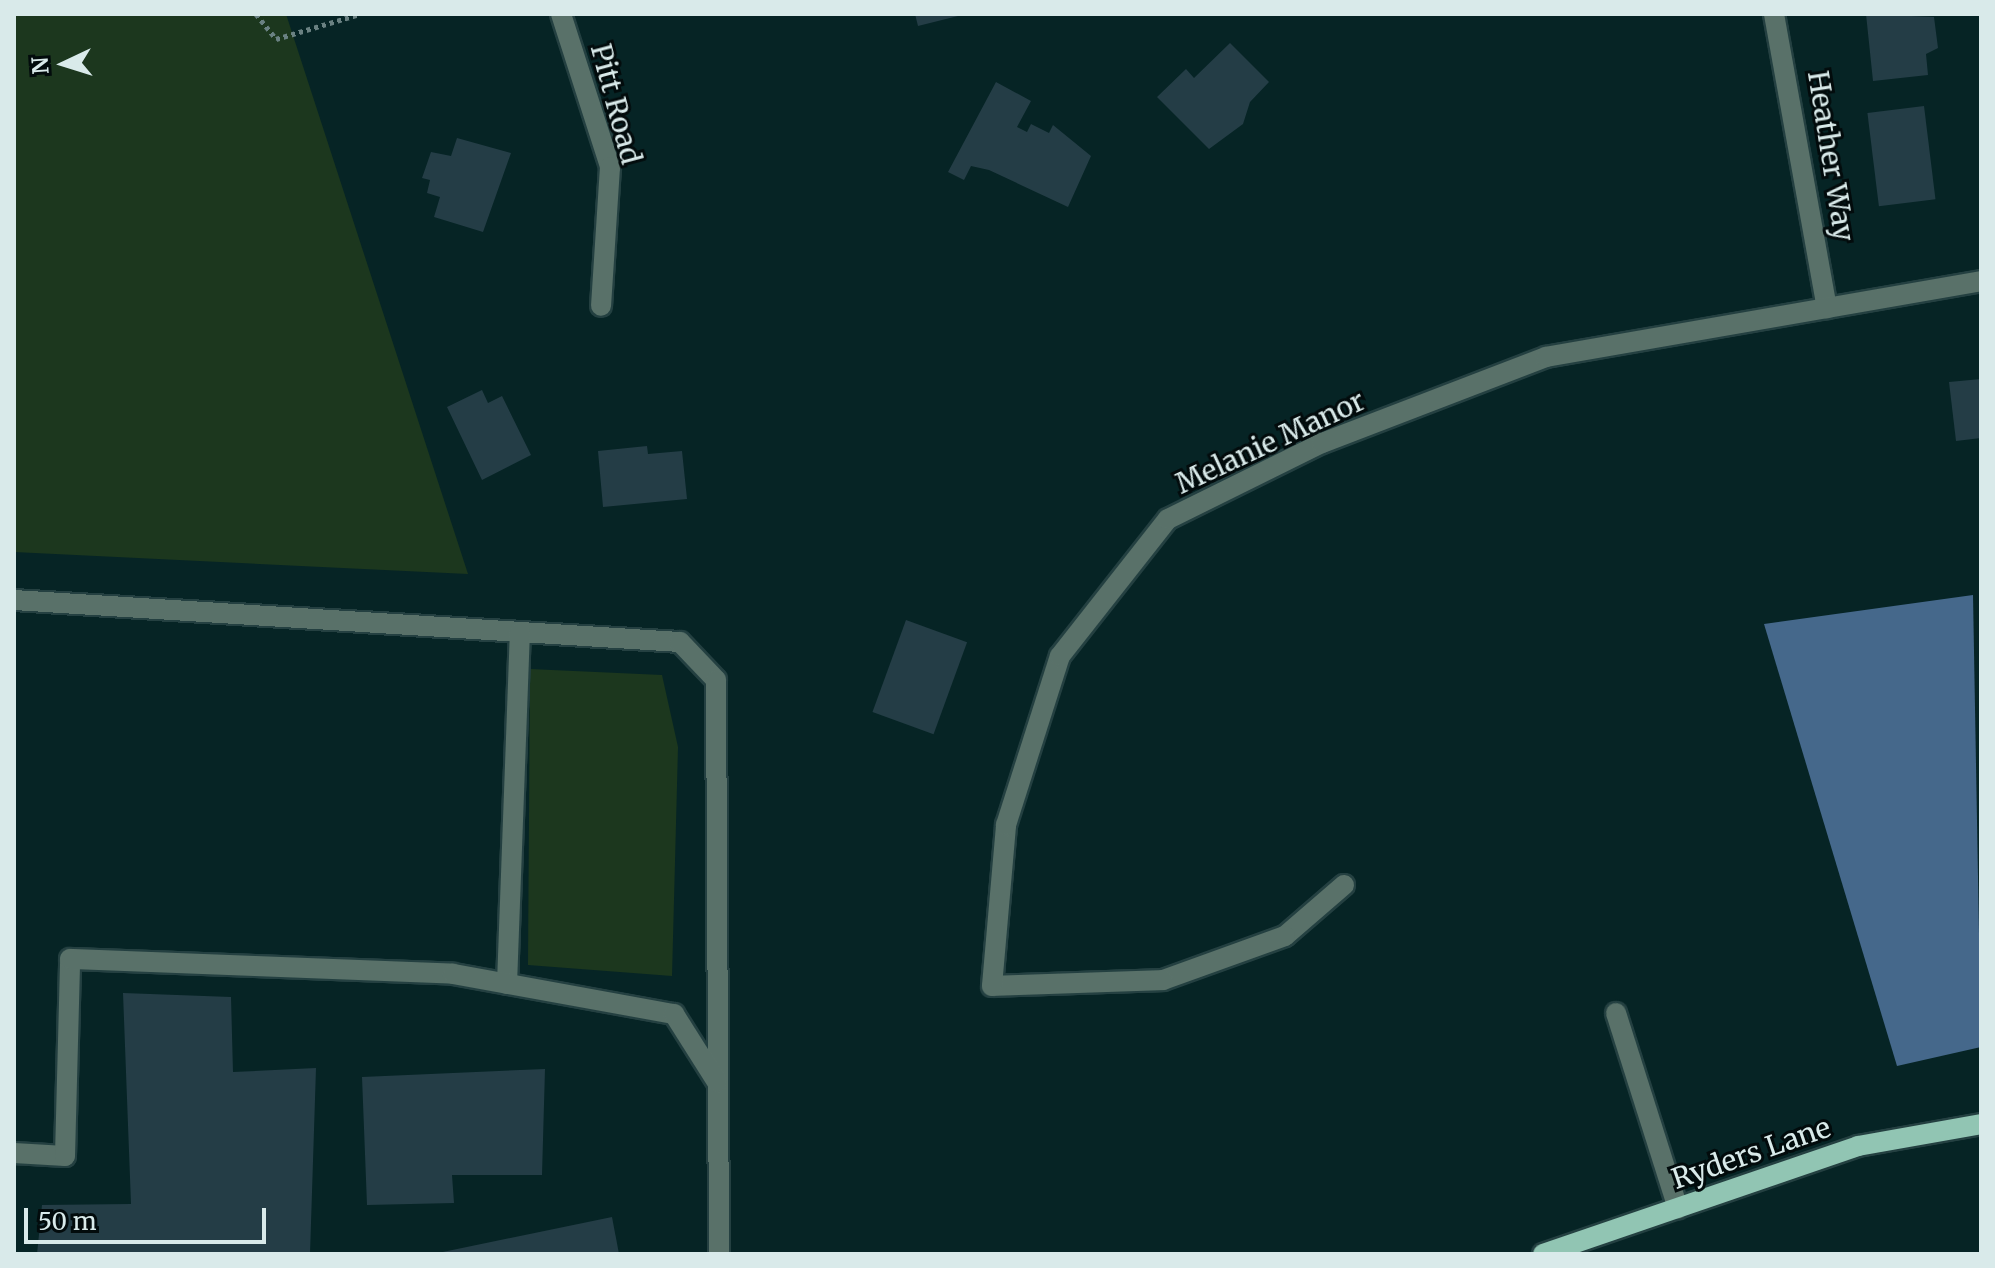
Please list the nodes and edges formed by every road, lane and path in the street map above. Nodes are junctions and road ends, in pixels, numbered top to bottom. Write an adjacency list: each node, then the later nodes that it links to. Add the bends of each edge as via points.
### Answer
1 (256, 14): 2 (path, via 276,39)
2 (360, 14)
3 (561, 14): 6 (street, Pitt Road, via 610,167)
4 (1774, 14): 7 (street, Heather Way)
5 (1981, 281): 7 (street, Melanie Manor)
6 (601, 306)
7 (1827, 308): 10 (street, Melanie Manor, via 1546,357 1322,443 1168,519 1060,656 1006,825 992,986 1163,980 1285,936)
8 (14, 600): 9 (street)
9 (520, 632): 11 (street); 13 (street, via 680,642 716,680 722,977)
10 (1344, 885)
11 (507, 984): 13 (street, via 674,1014); 15 (street, via 453,974 70,959 65,1156)
12 (1616, 1013): 16 (street)
13 (717, 1082): 17 (street)
14 (1981, 1124): 16 (main road, Ryders Lane, via 1858,1146)
15 (14, 1153)
16 (1678, 1208): 18 (main road, Ryders Lane)
17 (719, 1254)
18 (1543, 1254)

